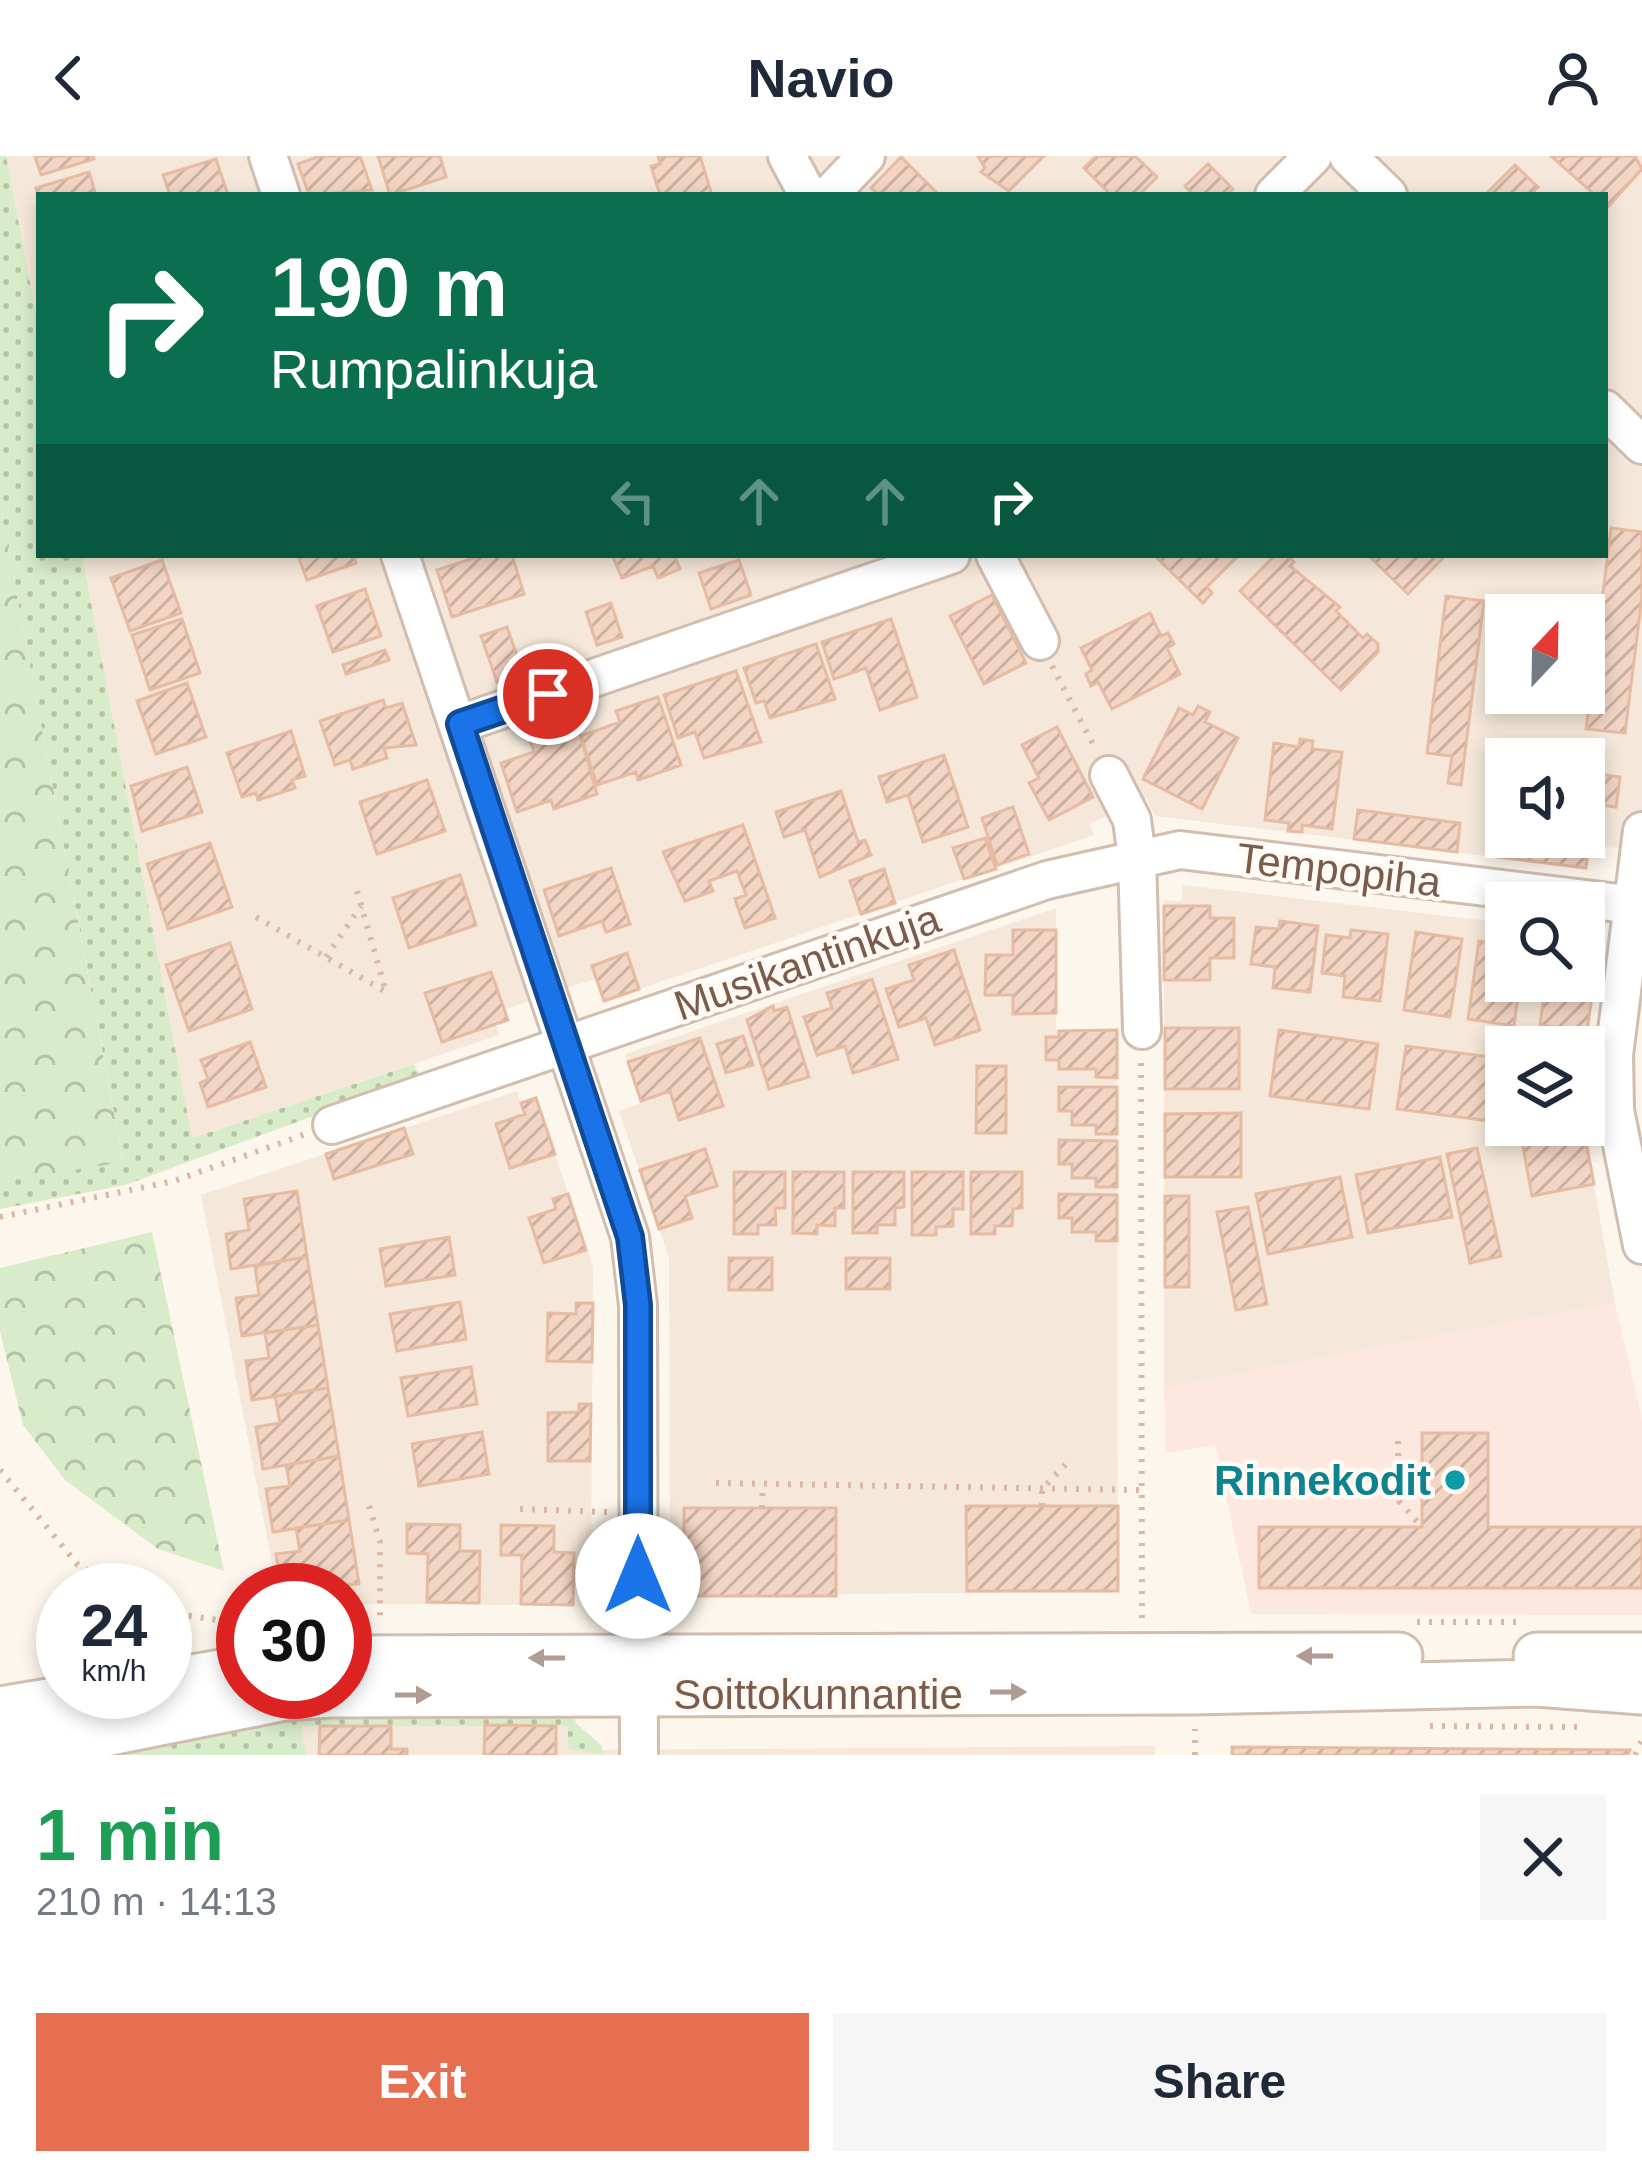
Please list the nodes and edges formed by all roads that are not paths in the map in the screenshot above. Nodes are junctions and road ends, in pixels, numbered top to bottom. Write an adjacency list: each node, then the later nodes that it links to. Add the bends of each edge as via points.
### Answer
1 (268, 156): 6 (street)
2 (787, 156): 7 (street)
3 (866, 156): 7 (street)
4 (1313, 156): 8 (street)
5 (1348, 156): 9 (street)
6 (279, 192)
7 (824, 192)
8 (1277, 192)
9 (1385, 192)
10 (1608, 412): 11 (street)
11 (1642, 445)
12 (401, 558): 16 (street)
13 (950, 558): 16 (street)
14 (997, 558): 15 (street)
15 (1040, 641)
16 (460, 724): 22 (street)
17 (1109, 775): 19 (street, via 1132,820)
18 (1642, 831): 20 (street)
19 (1137, 858): 20 (street, Tempopiha, via 1180,850); 21 (street); 22 (street, Musikantinkuja, via 1047,880)
20 (1637, 906): 24 (street, via 1614,1055 1615,1109)
21 (1142, 1030)
22 (566, 1043): 23 (street, Musikantinkuja); 27 (street, via 636,1267)
23 (332, 1125)
24 (1642, 1246)
25 (1642, 1656): 27 (street, Soittokunnantie, one-way to 27)
26 (372, 1661): 27 (street, Soittokunnantie, one-way to 26)
27 (638, 1676): 28 (street, Soittokunnantie, one-way to 28, via 1536,1683); 31 (street, Soittokunnantie, one-way to 27, via 285,1697); 32 (street)
28 (1642, 1691)
29 (36, 1704): 30 (street)
30 (0, 1710)
31 (0, 1754)
32 (639, 1755)

